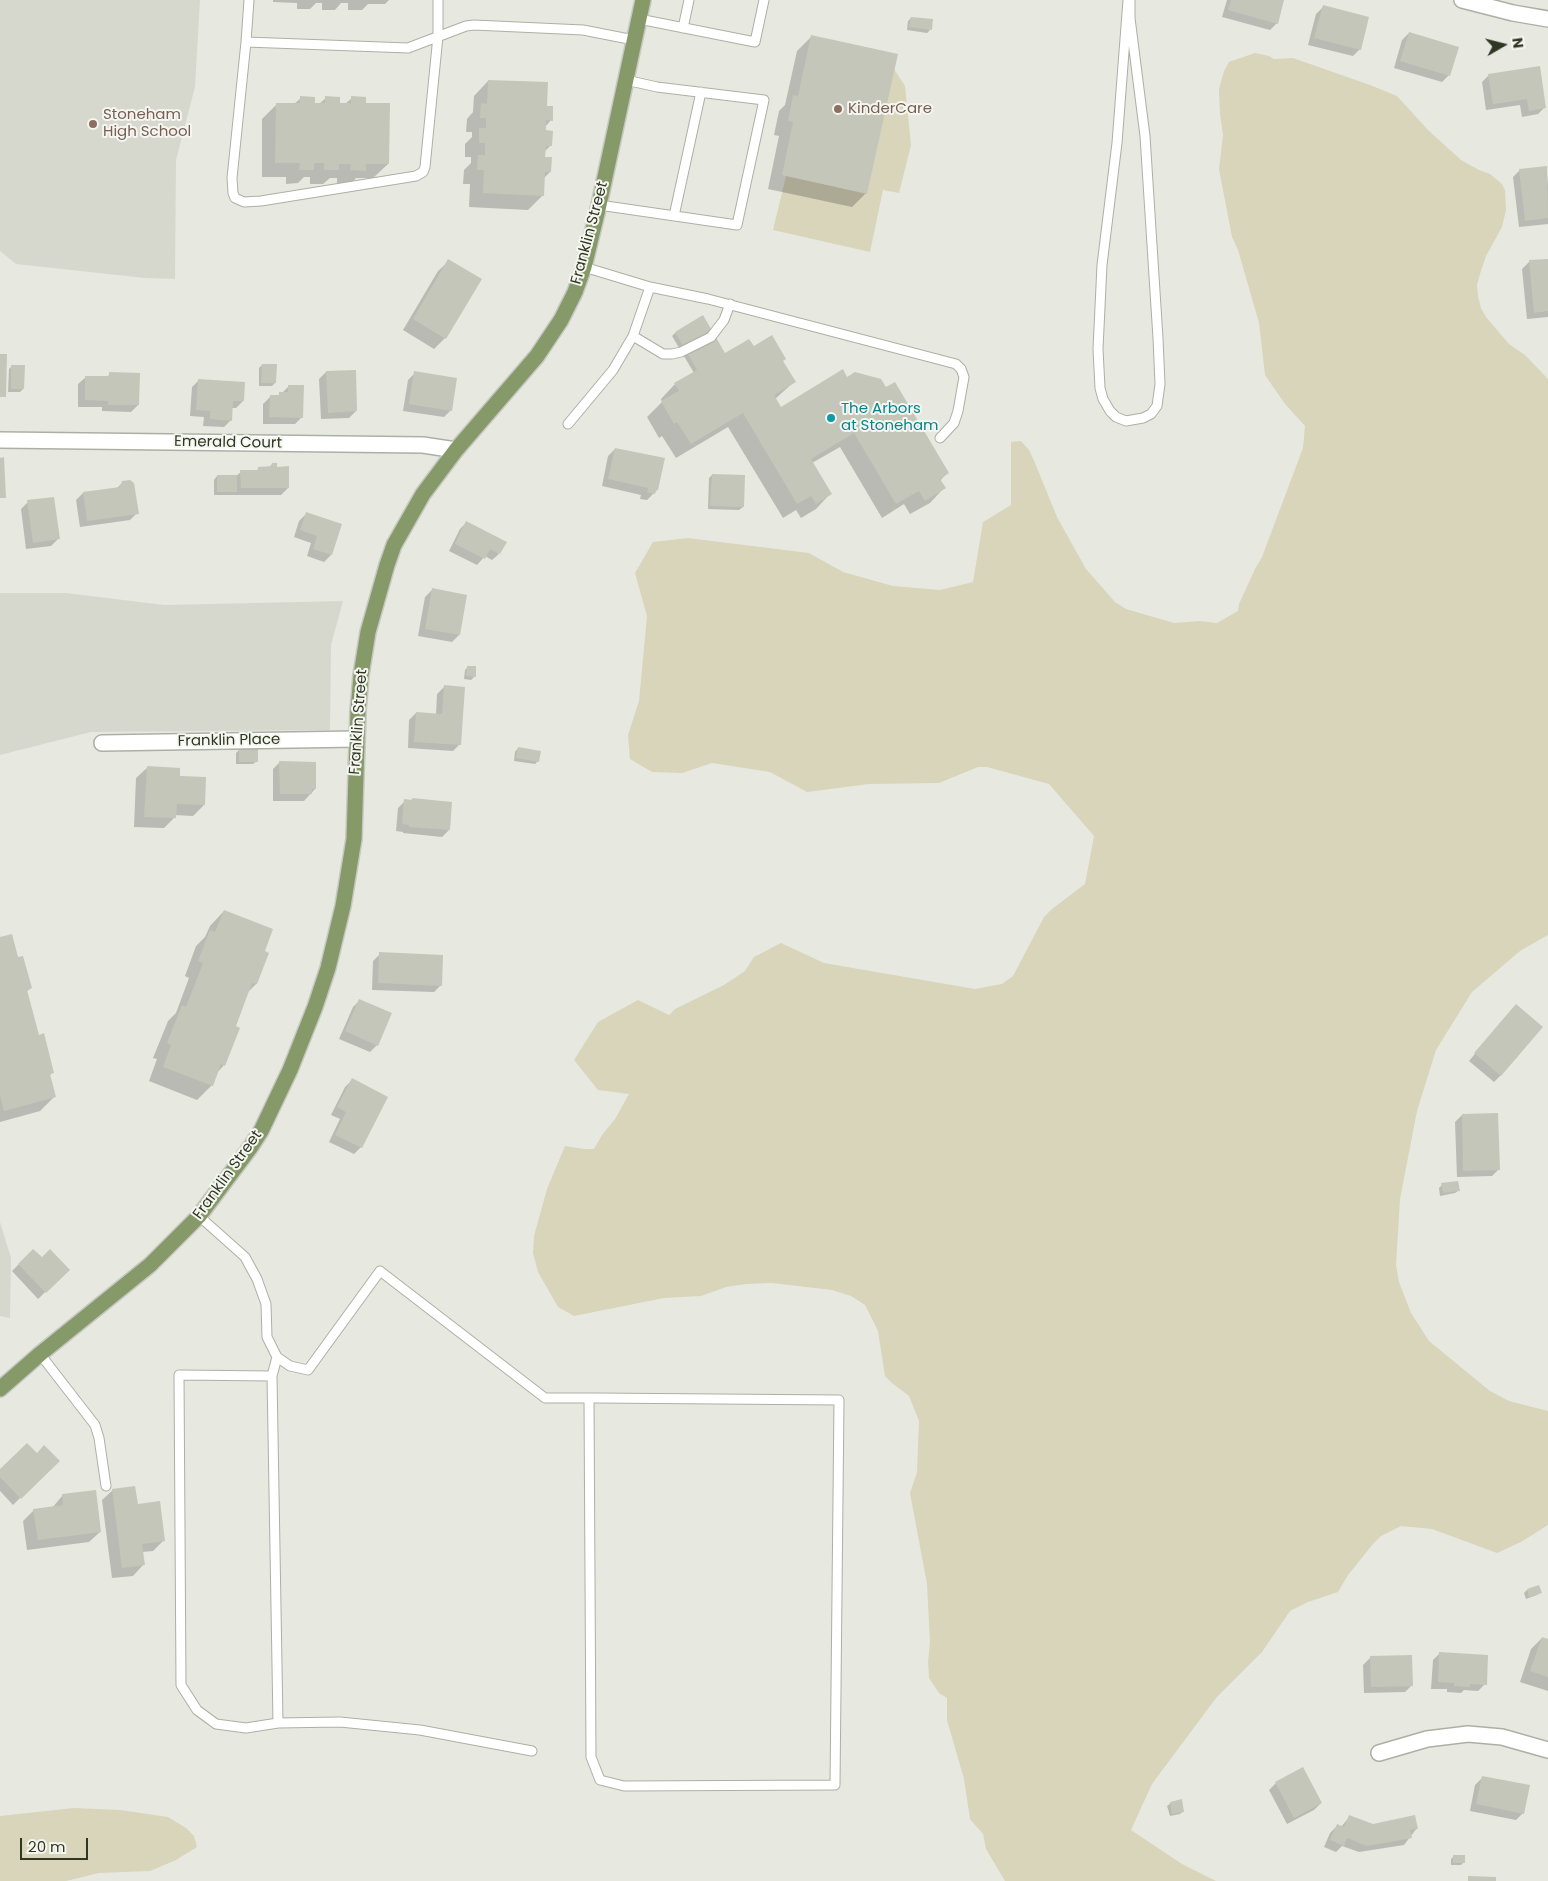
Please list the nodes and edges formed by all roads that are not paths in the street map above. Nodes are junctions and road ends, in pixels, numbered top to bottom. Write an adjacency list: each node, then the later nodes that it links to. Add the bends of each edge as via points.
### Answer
1 (248, 0): 13 (lane)
2 (438, 0): 11 (lane)
3 (643, 0): 8 (main road, Franklin Street)
4 (689, 0): 10 (lane)
5 (764, 0): 10 (lane, via 755,42)
6 (1129, 0): 6 (lane, via 1146,136 1160,384 1157,406 1151,414 1126,420 1116,417 1103,400 1098,349 1102,265 1117,143)
7 (1462, 0): 9 (street)
8 (639, 19): 10 (lane); 12 (main road, Franklin Street)
9 (1548, 20)
10 (683, 28)
11 (438, 36): 12 (lane, via 474,25 583,30); 13 (lane, via 408,48); 13 (lane, via 425,167 421,174 249,202 235,198 232,178)
12 (634, 40): 14 (main road, Franklin Street)
13 (246, 42)
14 (626, 80): 15 (lane); 16 (main road, Franklin Street)
15 (701, 92): 17 (lane); 17 (lane, via 764,100 737,225)
16 (599, 205): 17 (lane); 18 (main road, Franklin Street)
17 (674, 216)
18 (584, 267): 19 (lane); 25 (main road, Franklin Street, via 570,303 550,337)
19 (650, 286): 20 (lane); 21 (lane)
20 (730, 304): 21 (lane, via 724,320 711,337 681,352 663,354); 23 (lane, via 956,364 964,377 958,412 954,423)
21 (634, 336): 22 (lane, via 613,370)
22 (568, 424)
23 (940, 438)
24 (0, 440): 25 (street, Emerald Court, via 422,445)
25 (456, 450): 26 (main road, Franklin Street, via 423,494 394,545 378,592 366,647)
26 (356, 739): 27 (street, Franklin Place); 28 (main road, Franklin Street, via 354,839 328,968 293,1063 261,1131)
27 (102, 743)
28 (198, 1216): 29 (main road, Franklin Street, via 150,1264); 30 (lane, via 245,1257 258,1279 266,1304 267,1337)
29 (40, 1354): 32 (main road, Franklin Street); 34 (lane, via 95,1425)
30 (277, 1357): 31 (lane); 33 (lane, via 290,1366 308,1370 380,1271 545,1398)
31 (272, 1376): 35 (lane); 35 (lane, via 179,1375 181,1684 197,1710 216,1724 246,1728)
32 (0, 1389)
33 (589, 1398): 33 (lane, via 839,1400 835,1785 624,1786 600,1780 591,1757)
34 (106, 1486)
35 (278, 1723): 37 (lane, via 340,1722 420,1730)
36 (1548, 1750): 38 (street, via 1502,1737 1468,1734 1427,1739)
37 (532, 1751)
38 (1379, 1753)

